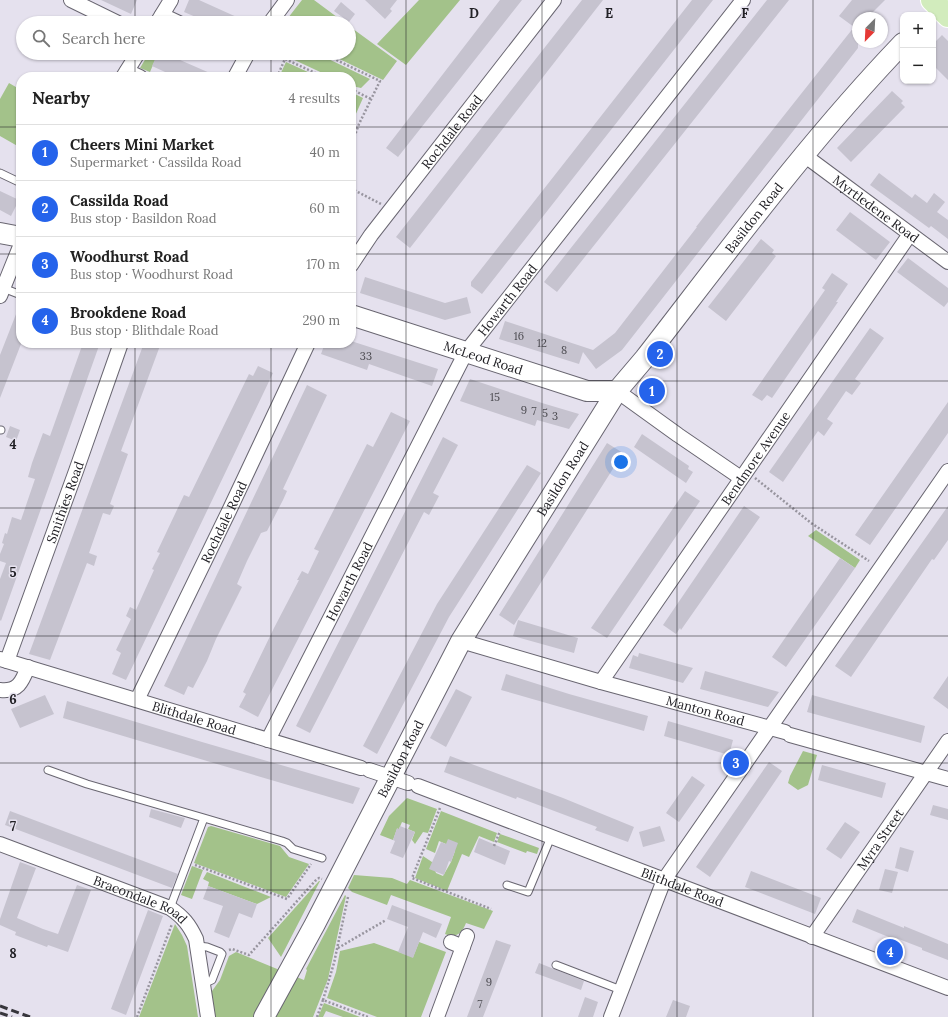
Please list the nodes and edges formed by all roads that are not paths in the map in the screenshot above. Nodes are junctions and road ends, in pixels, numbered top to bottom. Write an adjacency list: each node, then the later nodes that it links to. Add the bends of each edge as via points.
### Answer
1 (71, 0): 6 (street)
2 (172, 0): 7 (street)
3 (287, 0): 8 (street)
4 (554, 0): 21 (street, Rochdale Road)
5 (743, 0): 28 (street, Howarth Road)
6 (104, 16)
7 (161, 16)
8 (275, 16)
9 (900, 46): 14 (main road, Basildon Road)
10 (135, 60): 12 (street)
11 (243, 60): 13 (street)
12 (131, 72)
13 (237, 72)
14 (804, 155): 18 (street, Myrtledene Road); 29 (main road, Basildon Road)
15 (0, 173): 16 (lane)
16 (16, 181)
17 (0, 233): 19 (main road)
18 (910, 234): 22 (street, Myrtledene Road); 31 (street, Bendmore Avenue)
19 (16, 236)
20 (16, 257): 23 (street)
21 (356, 258)
22 (948, 262)
23 (2, 292): 24 (lane)
24 (16, 294)
25 (356, 317): 28 (main road, McLeod Road)
26 (119, 348): 33 (street, Smithies Road, via 74,478)
27 (306, 348): 37 (street, Rochdale Road)
28 (466, 352): 29 (main road, McLeod Road, via 587,391); 39 (street, Howarth Road)
29 (617, 391): 31 (street, via 678,435); 32 (main road, Basildon Road)
30 (948, 471): 38 (street)
31 (743, 475): 35 (street, Bendmore Avenue)
32 (462, 641): 35 (street, Manton Road); 44 (main road, Basildon Road)
33 (3, 660): 34 (street, Blithdale Road)
34 (28, 667): 36 (street, via 20,684 9,690); 37 (street, Blithdale Road)
35 (601, 682): 38 (street, Manton Road)
36 (0, 690)
37 (137, 700): 39 (street, Blithdale Road)
38 (769, 728): 42 (street, Manton Road); 49 (street)
39 (268, 740): 44 (street, Blithdale Road)
40 (948, 742): 42 (street, Myra Street)
41 (48, 770): 45 (lane)
42 (926, 773): 43 (street, Manton Road); 52 (street, Myra Street)
43 (948, 779)
44 (406, 782): 46 (street, Blithdale Road); 61 (main road, Basildon Road, via 334,886)
45 (204, 818): 48 (lane, via 282,841 293,848); 51 (lane, via 187,862)
46 (551, 837): 49 (street, Blithdale Road); 50 (lane, via 528,892)
47 (0, 844): 51 (street, Bracondale Road)
48 (319, 857)
49 (664, 880): 52 (street, Blithdale Road); 58 (street)
50 (507, 884)
51 (173, 910): 54 (street, Bracondale Road, via 191,927)
52 (812, 937): 57 (street, Blithdale Road)
53 (461, 942): 62 (street)
54 (198, 946): 56 (street, Bracondale Road); 56 (lane, via 222,954 212,980)
55 (556, 965): 58 (lane)
56 (203, 984): 60 (street, Bracondale Road)
57 (948, 988)
58 (621, 990): 59 (street)
59 (614, 1016)
60 (208, 1017)
61 (264, 1017)
62 (437, 1017)

